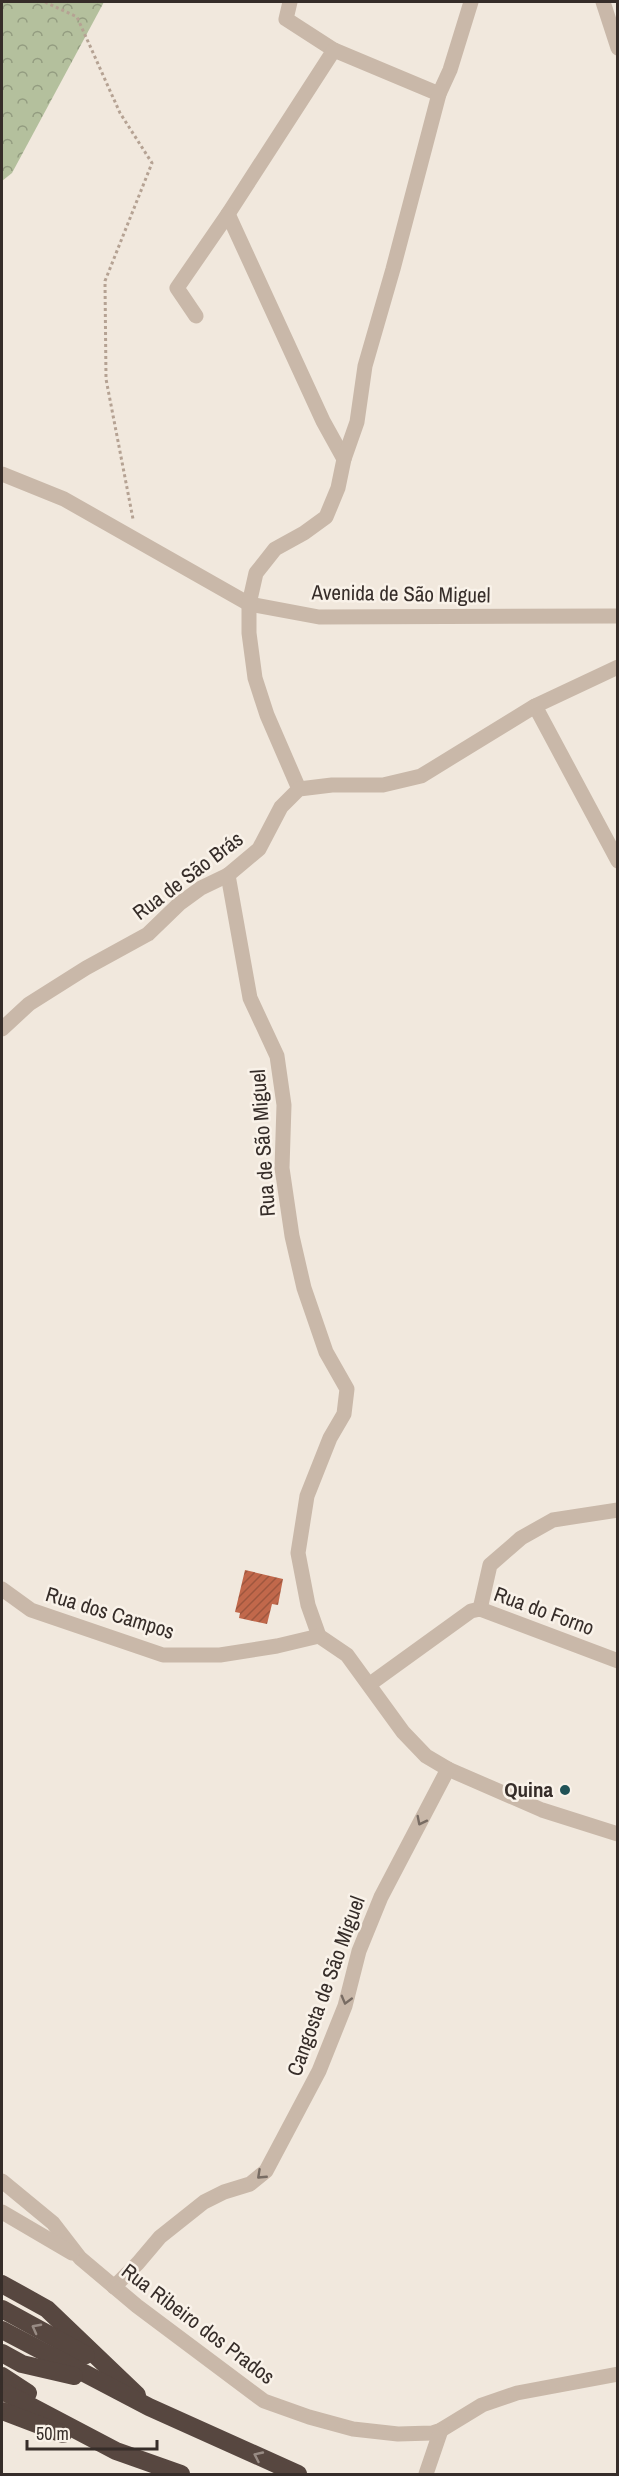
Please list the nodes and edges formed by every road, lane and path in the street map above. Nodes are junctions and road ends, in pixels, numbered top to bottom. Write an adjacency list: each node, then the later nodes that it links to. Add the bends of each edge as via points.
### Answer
1 (45, 2): 12 (path, via 77,17 120,113 152,163 105,281 106,379)
2 (290, 2): 6 (street, via 286,19)
3 (471, 2): 7 (street)
4 (603, 2): 5 (street)
5 (618, 48)
6 (334, 50): 7 (street); 8 (street)
7 (439, 94): 10 (street, via 365,366 357,422)
8 (228, 214): 9 (street, via 177,288); 10 (street)
9 (196, 316)
10 (344, 459): 13 (street, via 326,517 275,549 256,573)
11 (2, 474): 12 (street, Avenida de São Miguel, via 64,499)
12 (137, 539): 13 (street, Avenida de São Miguel)
13 (249, 604): 14 (street, Avenida de São Miguel, via 319,617); 17 (street, via 255,678 274,735)
14 (618, 616)
15 (618, 667): 16 (street)
16 (535, 706): 17 (street, via 420,776 383,785); 18 (street)
17 (299, 789): 19 (street, Rua de São Brás, via 281,807 259,849)
18 (618, 861)
19 (228, 875): 20 (street, Rua de São Brás, via 201,888 148,933 28,1004); 24 (street, Rua de São Miguel, via 250,998 277,1056 284,1105 282,1168 304,1288 326,1352 347,1389 344,1414 307,1496 298,1552 308,1605)
20 (2, 1029)
21 (618, 1510): 23 (street, via 553,1520 521,1538 490,1565)
22 (2, 1589): 24 (street, Rua dos Campos, via 31,1610 163,1655 220,1655)
23 (480, 1609): 25 (street, Rua do Forno); 26 (street, Rua do Forno, via 471,1611)
24 (319, 1636): 26 (street, via 347,1655)
25 (618, 1661)
26 (370, 1684): 27 (street, via 403,1732 426,1756)
27 (448, 1769): 28 (street, via 542,1810); 33 (street, Cangosta de São Miguel, one-way to 33, via 381,1897 358,1951 345,2006 319,2071 267,2171 250,2184 204,2202 160,2237)
28 (618, 1834)
29 (2, 2181): 31 (street, Rua Ribeiro dos Prados, via 53,2223)
30 (2, 2212): 31 (street)
31 (80, 2258): 33 (street, Rua Ribeiro dos Prados)
32 (2, 2284): 37 (highway, via 47,2309)
33 (114, 2287): 42 (street, Rua Ribeiro dos Prados, via 264,2401 353,2429 399,2434)
34 (2, 2309): 37 (highway, one-way to 34)
35 (2, 2330): 37 (highway)
36 (2, 2353): 37 (highway, via 22,2364)
37 (103, 2374): 46 (highway, one-way to 37, via 149,2407)
38 (618, 2374): 42 (street, via 517,2393 482,2405)
39 (2, 2376): 43 (highway)
40 (2, 2391): 43 (highway)
41 (2, 2411): 43 (highway)
42 (441, 2430): 44 (street)
43 (116, 2451): 45 (highway)
44 (427, 2471)
45 (181, 2475)
46 (298, 2475)

